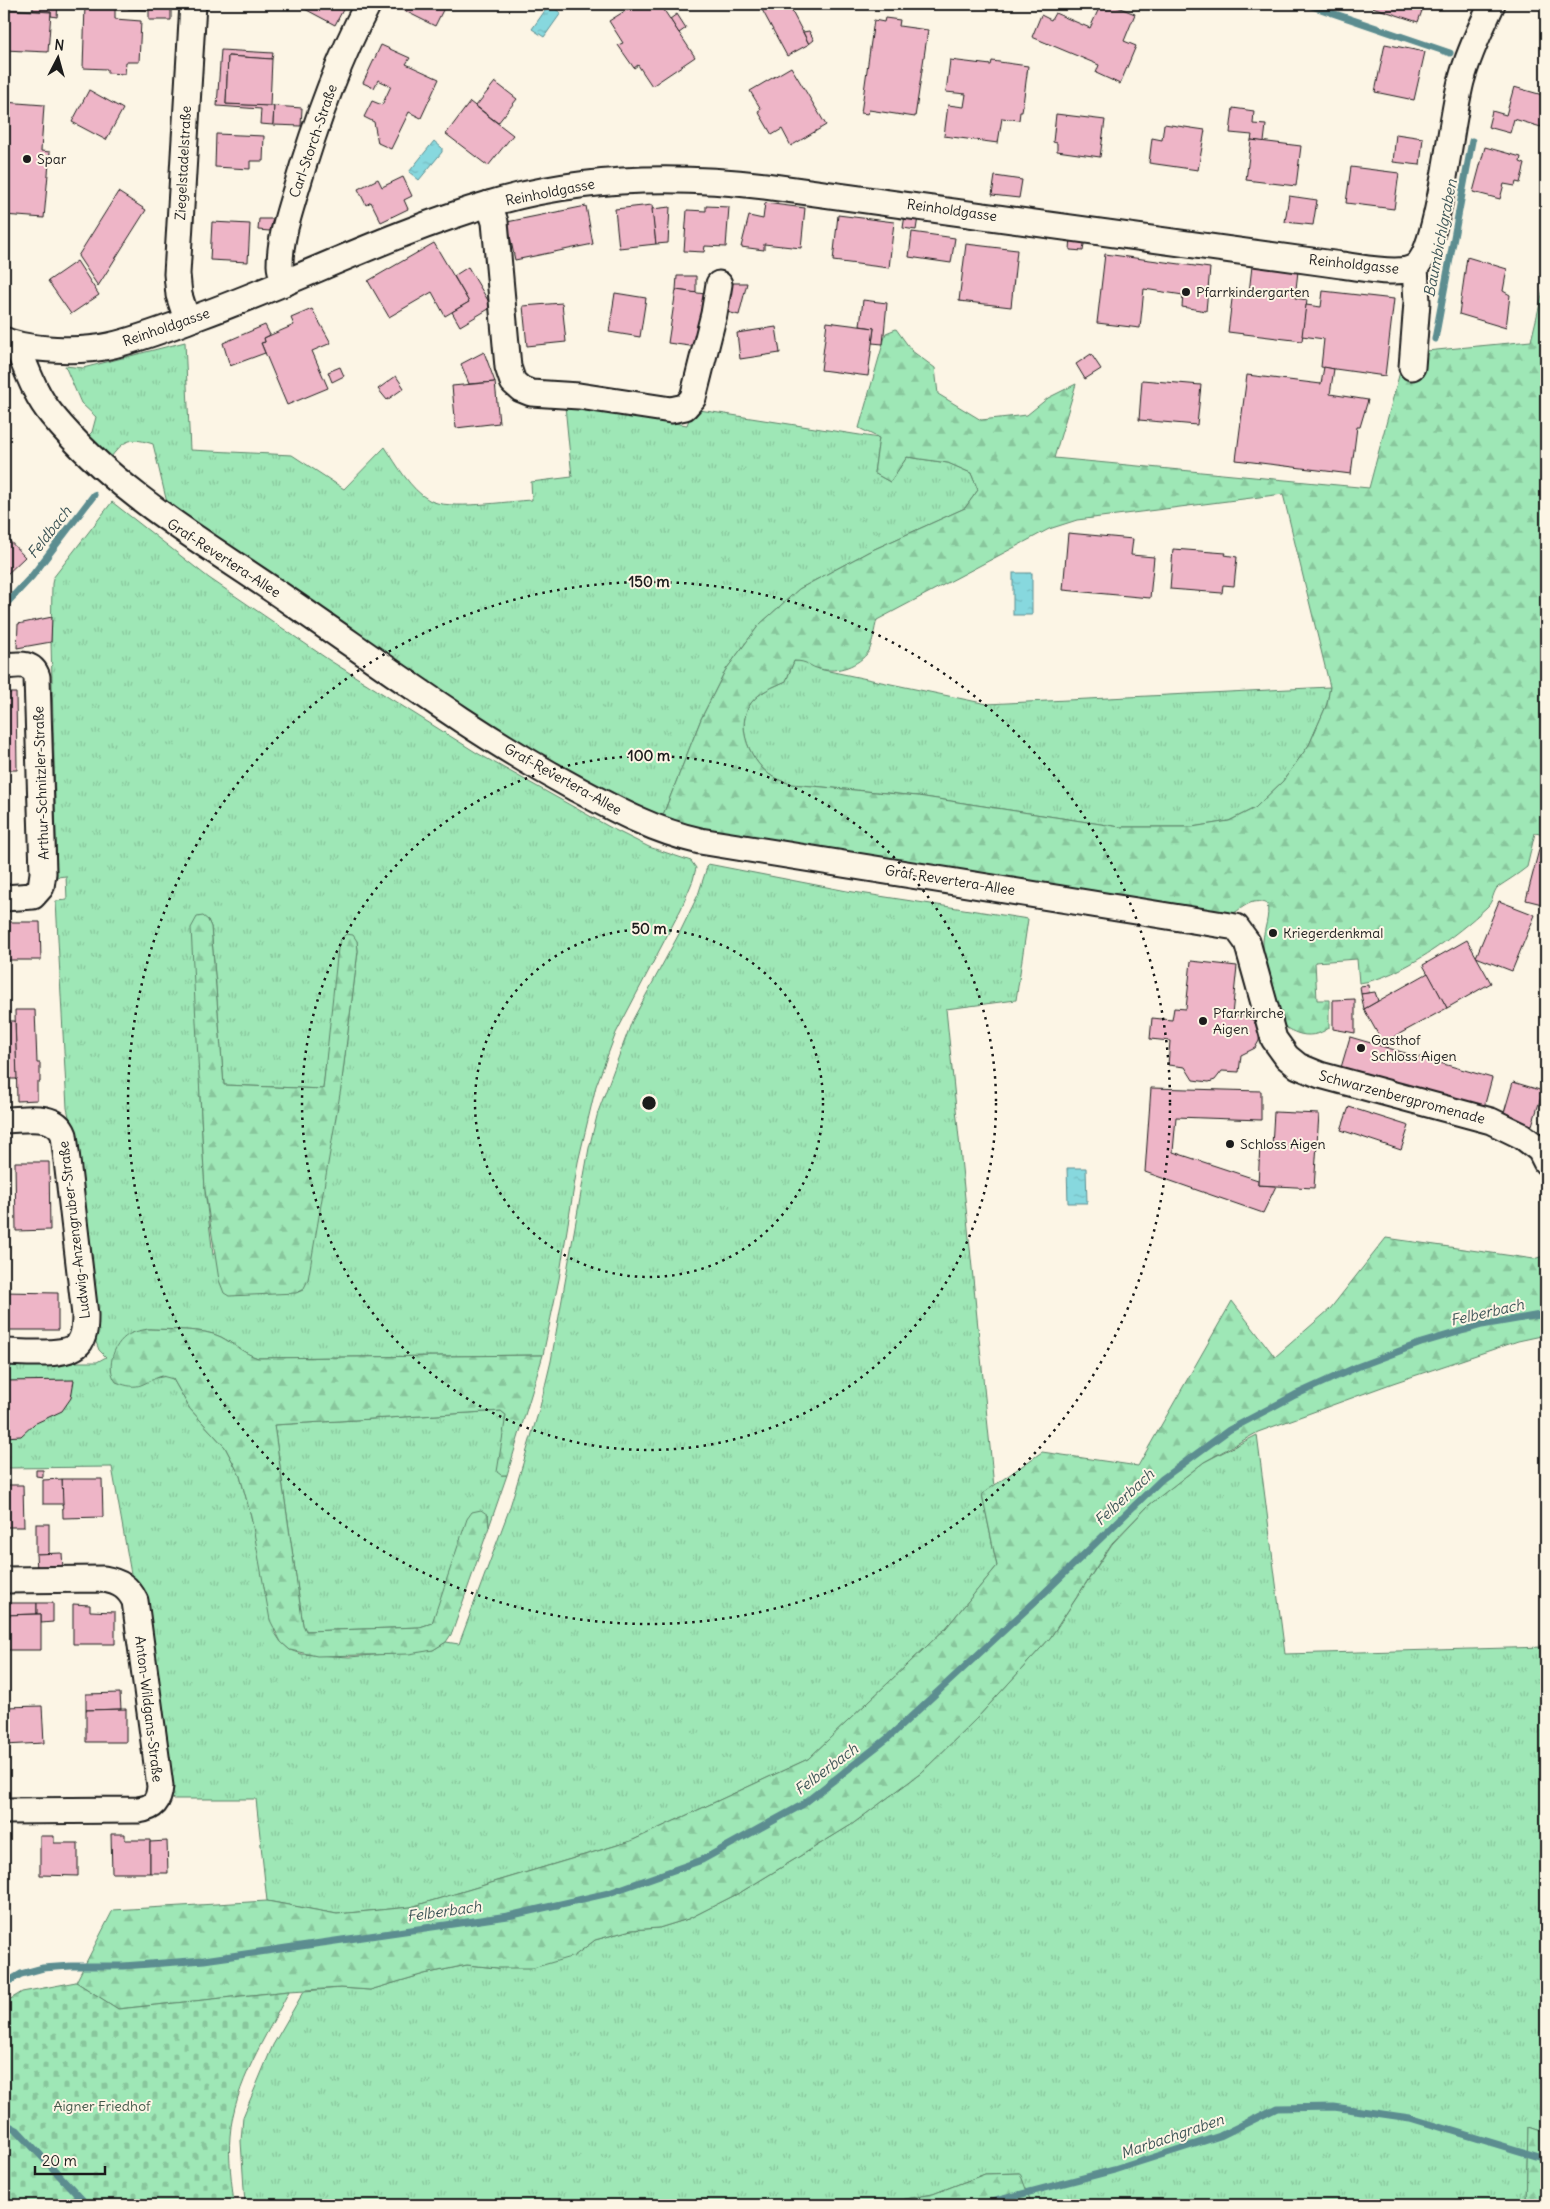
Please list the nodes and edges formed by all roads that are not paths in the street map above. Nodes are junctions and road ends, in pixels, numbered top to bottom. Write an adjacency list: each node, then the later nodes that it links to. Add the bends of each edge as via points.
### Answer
1 (193, 4): 8 (street, Ziegelstadelstraße, via 177,274 179,295)
2 (368, 4): 6 (street, Carl-Storch-Straße, via 342,55 300,172 280,253 280,266)
3 (1492, 4): 5 (street, via 1461,79 1437,212 1424,256)
4 (490, 204): 5 (street, Reinholdgasse, via 615,181 671,178 729,181 1386,271); 6 (street, Reinholdgasse); 7 (street, Reinholdgasse, via 495,222 508,367 510,376 520,389 531,393 580,396 671,410 685,407 691,403 697,386)
5 (1415, 267): 10 (street, via 1418,302)
6 (286, 283): 8 (street, Reinholdgasse)
7 (719, 284)
8 (187, 320): 9 (street, Reinholdgasse, via 108,346 75,349)
9 (11, 343): 13 (street, Graf-Revertera-Allee, via 51,414 98,462 164,518 499,744 611,808 660,830 700,841 1227,924)
10 (1412, 366)
11 (4, 666): 12 (street, Arthur-Schnitzler-Straße, via 27,666 34,669 37,677 43,873 41,888 33,896)
12 (4, 898)
13 (1245, 936): 15 (street, Schwarzenbergpromenade, via 1269,1026 1286,1057 1320,1076 1491,1121 1522,1136 1540,1150)
14 (4, 1120): 16 (street, Ludwig-Anzengruber-Straße, via 48,1120 61,1128 64,1135 86,1314 84,1333 79,1343 66,1351)
15 (1546, 1162)
16 (4, 1352)
17 (4, 1580): 18 (street, Anton-Wildgans-Straße, via 104,1579 116,1581 131,1593 136,1601 160,1786 155,1804 148,1809)
18 (4, 1810)

